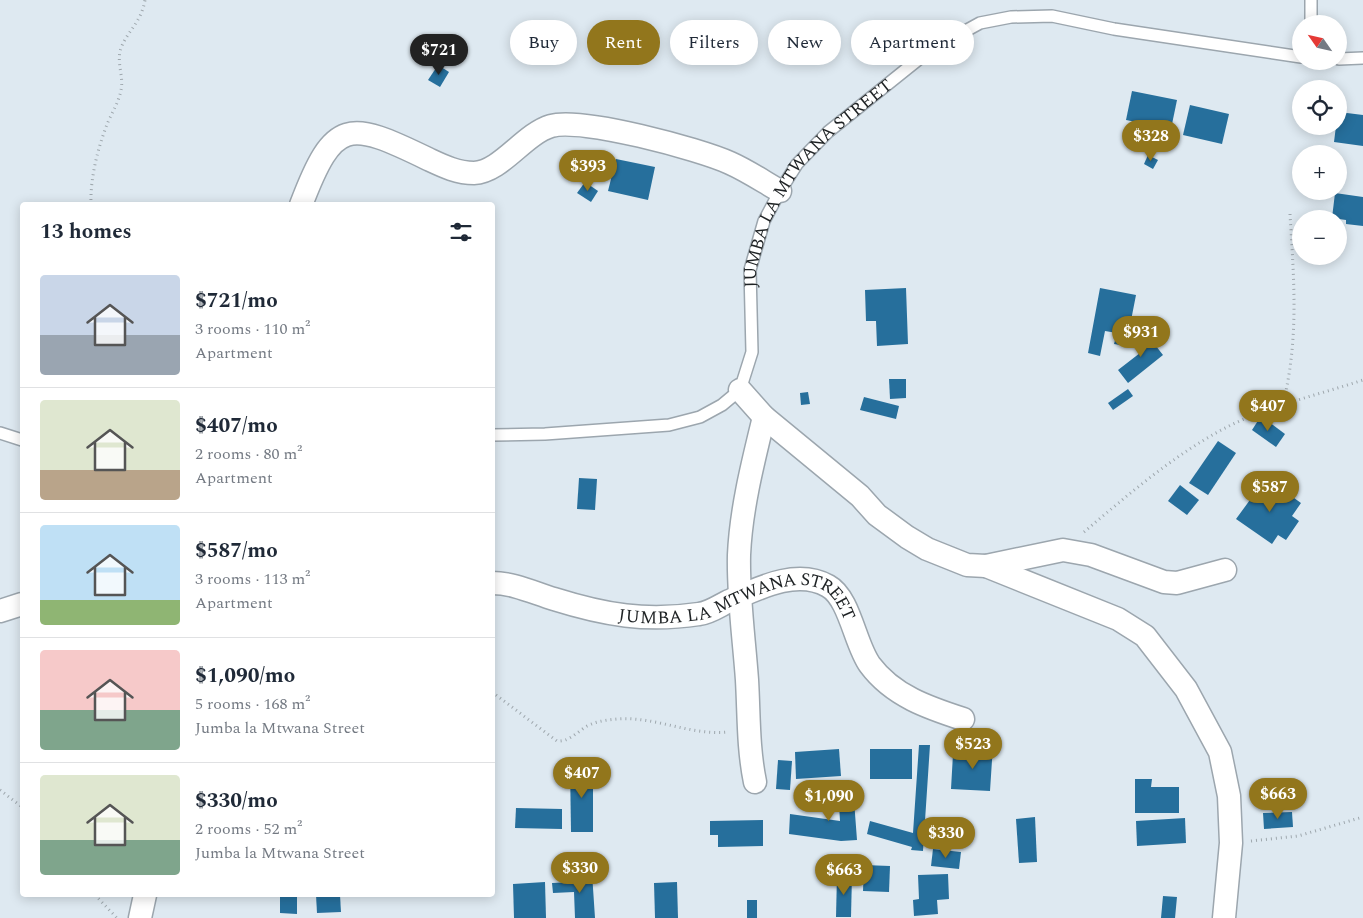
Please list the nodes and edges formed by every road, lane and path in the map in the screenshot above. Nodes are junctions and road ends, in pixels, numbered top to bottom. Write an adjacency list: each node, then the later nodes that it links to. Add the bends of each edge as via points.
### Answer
1 (145, 0): 8 (path, via 138,23 120,50 121,91 96,161)
2 (1311, 0): 3 (lane)
3 (1311, 15)
4 (1292, 56): 7 (lane, JUMBA LA MTWANA STREET, via 1114,29 1052,16 1011,17 980,23 929,51 835,126 797,164)
5 (1363, 58): 6 (lane)
6 (1348, 59)
7 (780, 191): 9 (street, via 732,164 703,153 568,123 550,126 533,135 488,169 477,173 447,168 374,135 356,132 336,139 325,152); 12 (lane, JUMBA LA MTWANA STREET, via 764,221 750,270 752,352)
8 (91, 202)
9 (302, 202)
10 (1290, 214): 13 (path, via 1296,312 1291,368)
11 (1363, 380): 13 (path)
12 (740, 390): 14 (street); 16 (lane, via 700,417 669,425)
13 (1282, 405): 18 (path, via 1229,426 1201,442 1130,493)
14 (764, 417): 19 (street, via 907,537 967,565); 22 (street, via 744,513 739,554)
15 (0, 433): 17 (lane)
16 (495, 435)
17 (20, 439)
18 (1062, 550): 19 (street); 20 (street, via 1092,555 1164,582 1177,583)
19 (986, 566): 32 (street, via 1096,609 1145,636 1186,690 1220,752 1229,796)
20 (1225, 570)
21 (495, 583): 22 (street, JUMBA LA MTWANA STREET, via 591,610 657,619 702,614)
22 (739, 597): 26 (street, JUMBA LA MTWANA STREET, via 776,583 801,578 830,587 839,598 870,665 884,680 905,696 933,710); 27 (street)
23 (20, 605): 24 (street)
24 (0, 611)
25 (495, 694): 27 (path, via 557,741 568,740 599,721 620,719 672,724 706,733)
26 (964, 719)
27 (748, 727): 28 (street)
28 (755, 782)
29 (0, 790): 30 (path)
30 (20, 805)
31 (1363, 817): 32 (path, via 1298,836)
32 (1231, 843): 37 (street)
33 (97, 897): 35 (path)
34 (145, 897): 36 (street)
35 (117, 918)
36 (140, 918)
37 (1224, 918)

